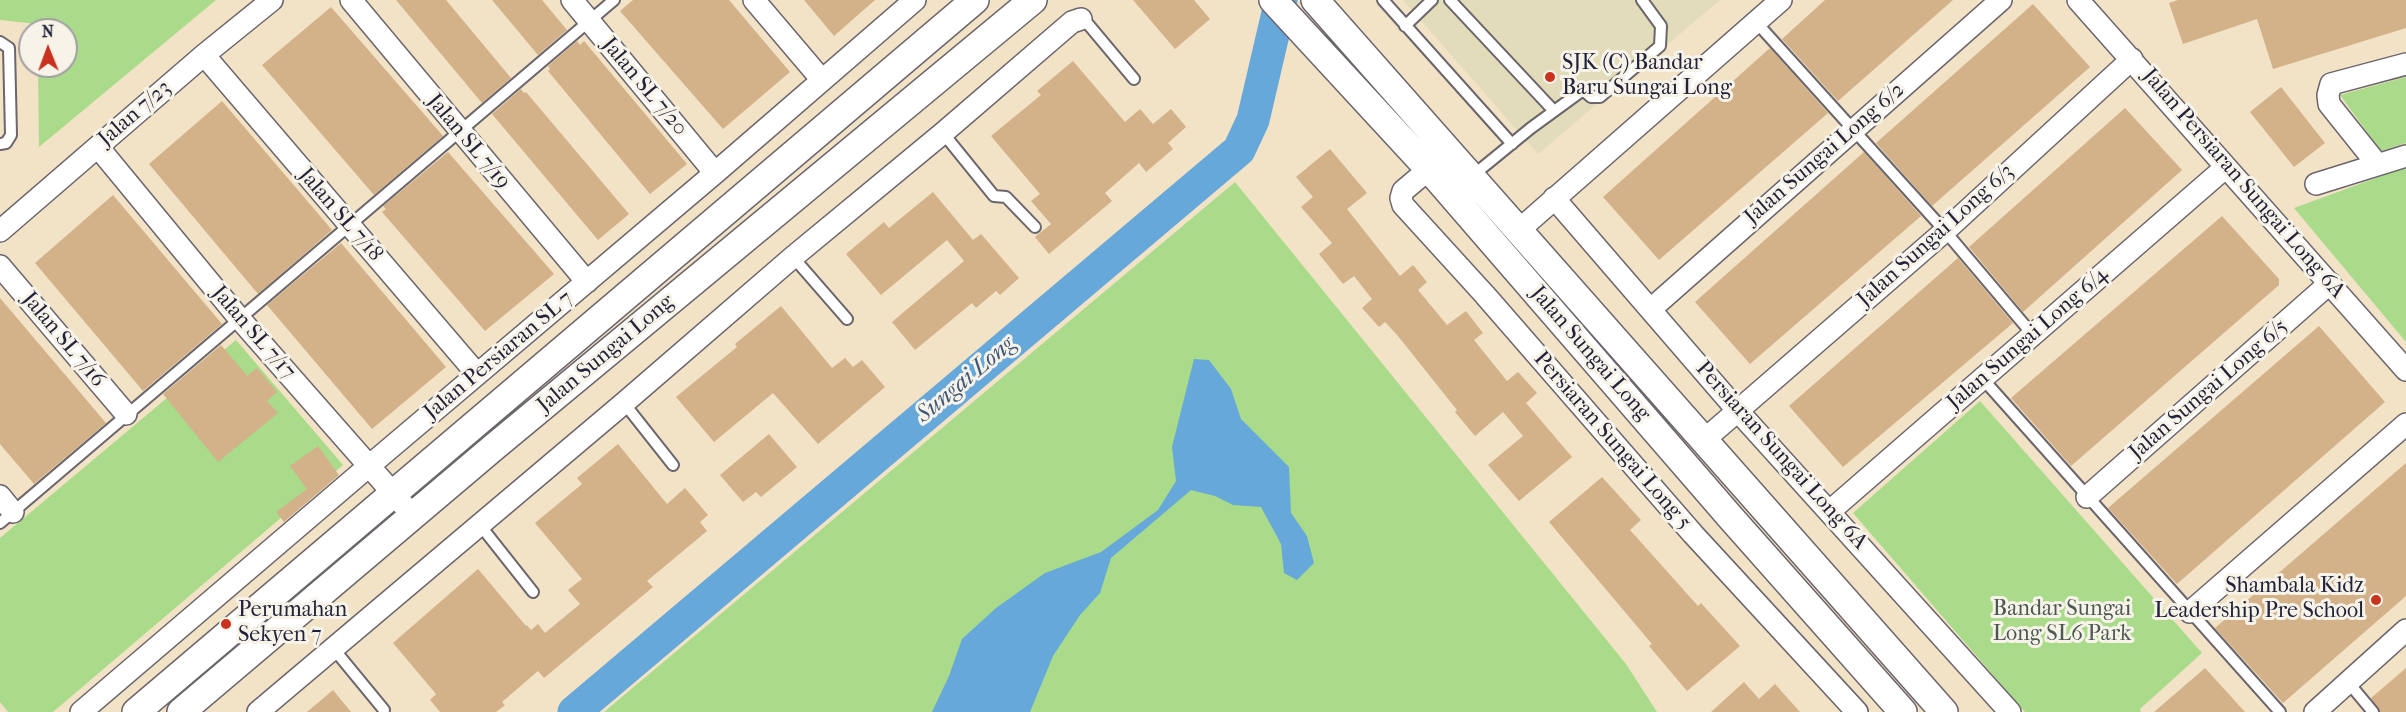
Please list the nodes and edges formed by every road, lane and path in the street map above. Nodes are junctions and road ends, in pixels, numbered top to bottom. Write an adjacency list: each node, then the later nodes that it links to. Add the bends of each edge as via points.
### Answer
1 (272, 0): 23 (street, Jalan 7/23)
2 (351, 0): 30 (street, Jalan SL 7/19)
3 (572, 0): 19 (street, Jalan SL 7/20)
4 (614, 0): 19 (lane)
5 (754, 0): 27 (street)
6 (915, 0): 27 (street, Jalan Persiaran SL 7)
7 (975, 0): 66 (street, Jalan Sungai Long)
8 (1033, 0): 70 (street, Jalan Sungai Long)
9 (1273, 0): 38 (street, Jalan Sungai Long)
10 (1315, 0): 40 (street, Jalan Sungai Long)
11 (1383, 0): 21 (lane)
12 (1432, 0): 21 (lane)
13 (1450, 0): 28 (lane)
14 (1642, 0): 28 (lane, via 1661,26 1660,46 1600,97 1591,97 1583,90)
15 (1781, 0): 20 (street)
16 (2001, 0): 29 (street, Jalan Sungai Long 6/2)
17 (2078, 0): 24 (street, Jalan Persiaran Sungai Long 6A)
18 (1081, 19): 26 (lane); 31 (street, via 1072,22)
19 (589, 20): 30 (lane); 39 (street, Jalan SL 7/20)
20 (1756, 22): 29 (lane); 42 (street)
21 (1405, 26): 33 (lane)
22 (0, 42): 32 (lane, via 9,48 11,135 6,143)
23 (204, 55): 34 (street, Jalan 7/23); 43 (street, Jalan SL 7/18)
24 (2132, 59): 37 (street, Jalan Persiaran Sungai Long 6A); 47 (street, Jalan Sungai Long 6/3)
25 (2406, 64): 36 (street, via 2331,84 2329,104)
26 (1134, 79)
27 (822, 80): 39 (street, Jalan Persiaran SL 7)
28 (1554, 111): 33 (lane)
29 (1854, 129): 47 (lane); 52 (street, Jalan Sungai Long 6/2)
30 (460, 133): 43 (lane); 50 (street, Jalan SL 7/19)
31 (943, 133): 44 (lane, via 994,196 1006,197); 48 (street)
32 (0, 144)
33 (1512, 144): 40 (lane)
34 (98, 147): 46 (street, Jalan 7/23); 53 (street, Jalan SL 7/17)
35 (2406, 156): 36 (street)
36 (2377, 164): 41 (street)
37 (2226, 167): 51 (street, Jalan Persiaran Sungai Long 6A); 55 (street, Jalan Sungai Long 6/4)
38 (1429, 169): 82 (street, Persiaran Sungai Long 5, via 1402,191 1403,205 1693,534); 83 (street, Jalan Sungai Long)
39 (716, 173): 50 (street, Jalan Persiaran SL 7)
40 (1471, 177): 45 (street, Jalan Sungai Long)
41 (2316, 184)
42 (1554, 198): 45 (street); 52 (street, Persiaran Sungai Long 6A)
43 (349, 225): 53 (lane); 57 (street, Jalan SL 7/18)
44 (1035, 227)
45 (1519, 230): 63 (street, Jalan Sungai Long)
46 (0, 231)
47 (1945, 231): 55 (lane); 60 (street, Jalan Sungai Long 6/3)
48 (793, 257): 54 (lane); 59 (street)
49 (0, 266): 61 (street, Jalan SL 7/16)
50 (587, 282): 57 (street, Jalan Persiaran SL 7)
51 (2330, 283): 56 (street, Jalan Persiaran Sungai Long 6A); 67 (street, Jalan Sungai Long 6/5)
52 (1651, 309): 60 (street, Persiaran Sungai Long 6A)
53 (239, 318): 61 (lane); 65 (street, Jalan SL 7/17)
54 (847, 319)
55 (2033, 335): 58 (street, Jalan Sungai Long 6/4)
56 (2406, 370)
57 (477, 374): 65 (street, Jalan Persiaran SL 7)
58 (1982, 378): 67 (lane); 69 (street, Jalan Sungai Long 6/4)
59 (624, 403): 64 (lane); 71 (street)
60 (1737, 410): 63 (street, Jalan Sungai Long 6/3); 69 (street, Persiaran Sungai Long 6A)
61 (126, 414): 68 (lane)
62 (2406, 424): 73 (street)
63 (1704, 440): 84 (street, Jalan Sungai Long)
64 (673, 465)
65 (369, 466): 66 (street, Jalan SL 7/17); 78 (street, Jalan Persiaran SL 7)
66 (394, 494): 70 (street, Jalan SL 7/17); 79 (street, Jalan Sungai Long)
67 (2087, 497): 73 (lane)
68 (4, 510)
69 (1830, 511): 85 (street, Persiaran Sungai Long 6A)
70 (413, 516): 80 (street, Jalan Sungai Long)
71 (480, 525): 72 (lane); 75 (street)
72 (533, 592)
73 (2190, 612): 86 (lane)
74 (2406, 630): 76 (street)
75 (333, 648): 77 (lane); 81 (street)
76 (2348, 682): 87 (street); 88 (lane)
77 (384, 710)
78 (81, 712)
79 (136, 712)
80 (182, 712)
81 (258, 712)
82 (1857, 712)
83 (1903, 712)
84 (1944, 712)
85 (2010, 712)
86 (2280, 712)
87 (2315, 712)
88 (2373, 712)

